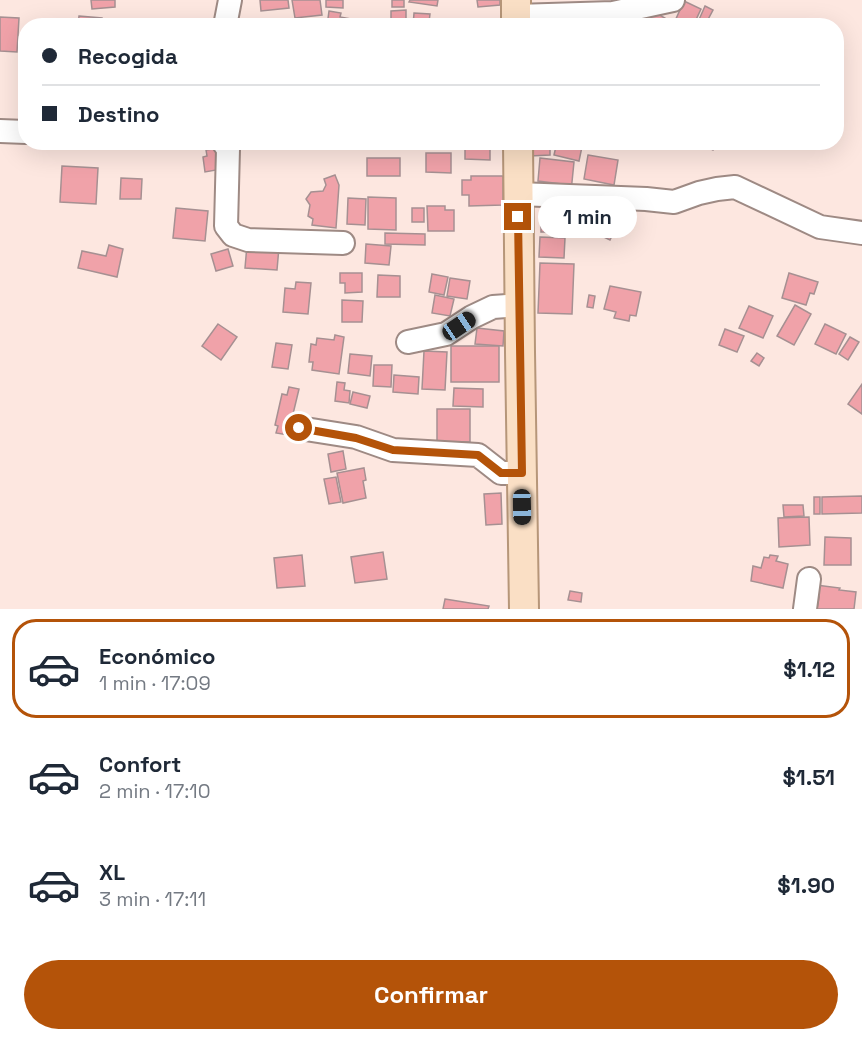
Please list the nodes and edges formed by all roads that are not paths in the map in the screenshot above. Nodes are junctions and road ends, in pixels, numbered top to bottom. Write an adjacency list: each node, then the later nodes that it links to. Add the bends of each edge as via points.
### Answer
1 (230, 0): 4 (street)
2 (673, 0): 3 (street, via 613,13)
3 (516, 14)
4 (227, 18)
5 (0, 131): 6 (street)
6 (18, 132)
7 (228, 150): 11 (street, via 226,226 232,235 248,240)
8 (518, 150): 9 (main road)
9 (518, 194): 10 (street, via 674,202 699,192 735,187 820,227); 12 (main road)
10 (862, 233)
11 (343, 243)
12 (519, 305): 13 (street, via 493,307 446,334); 15 (main road)
13 (408, 342)
14 (299, 428): 15 (street, via 356,438 393,450 478,455 501,473)
15 (522, 473): 17 (main road)
16 (809, 579): 18 (street)
17 (524, 609)
18 (805, 609)

